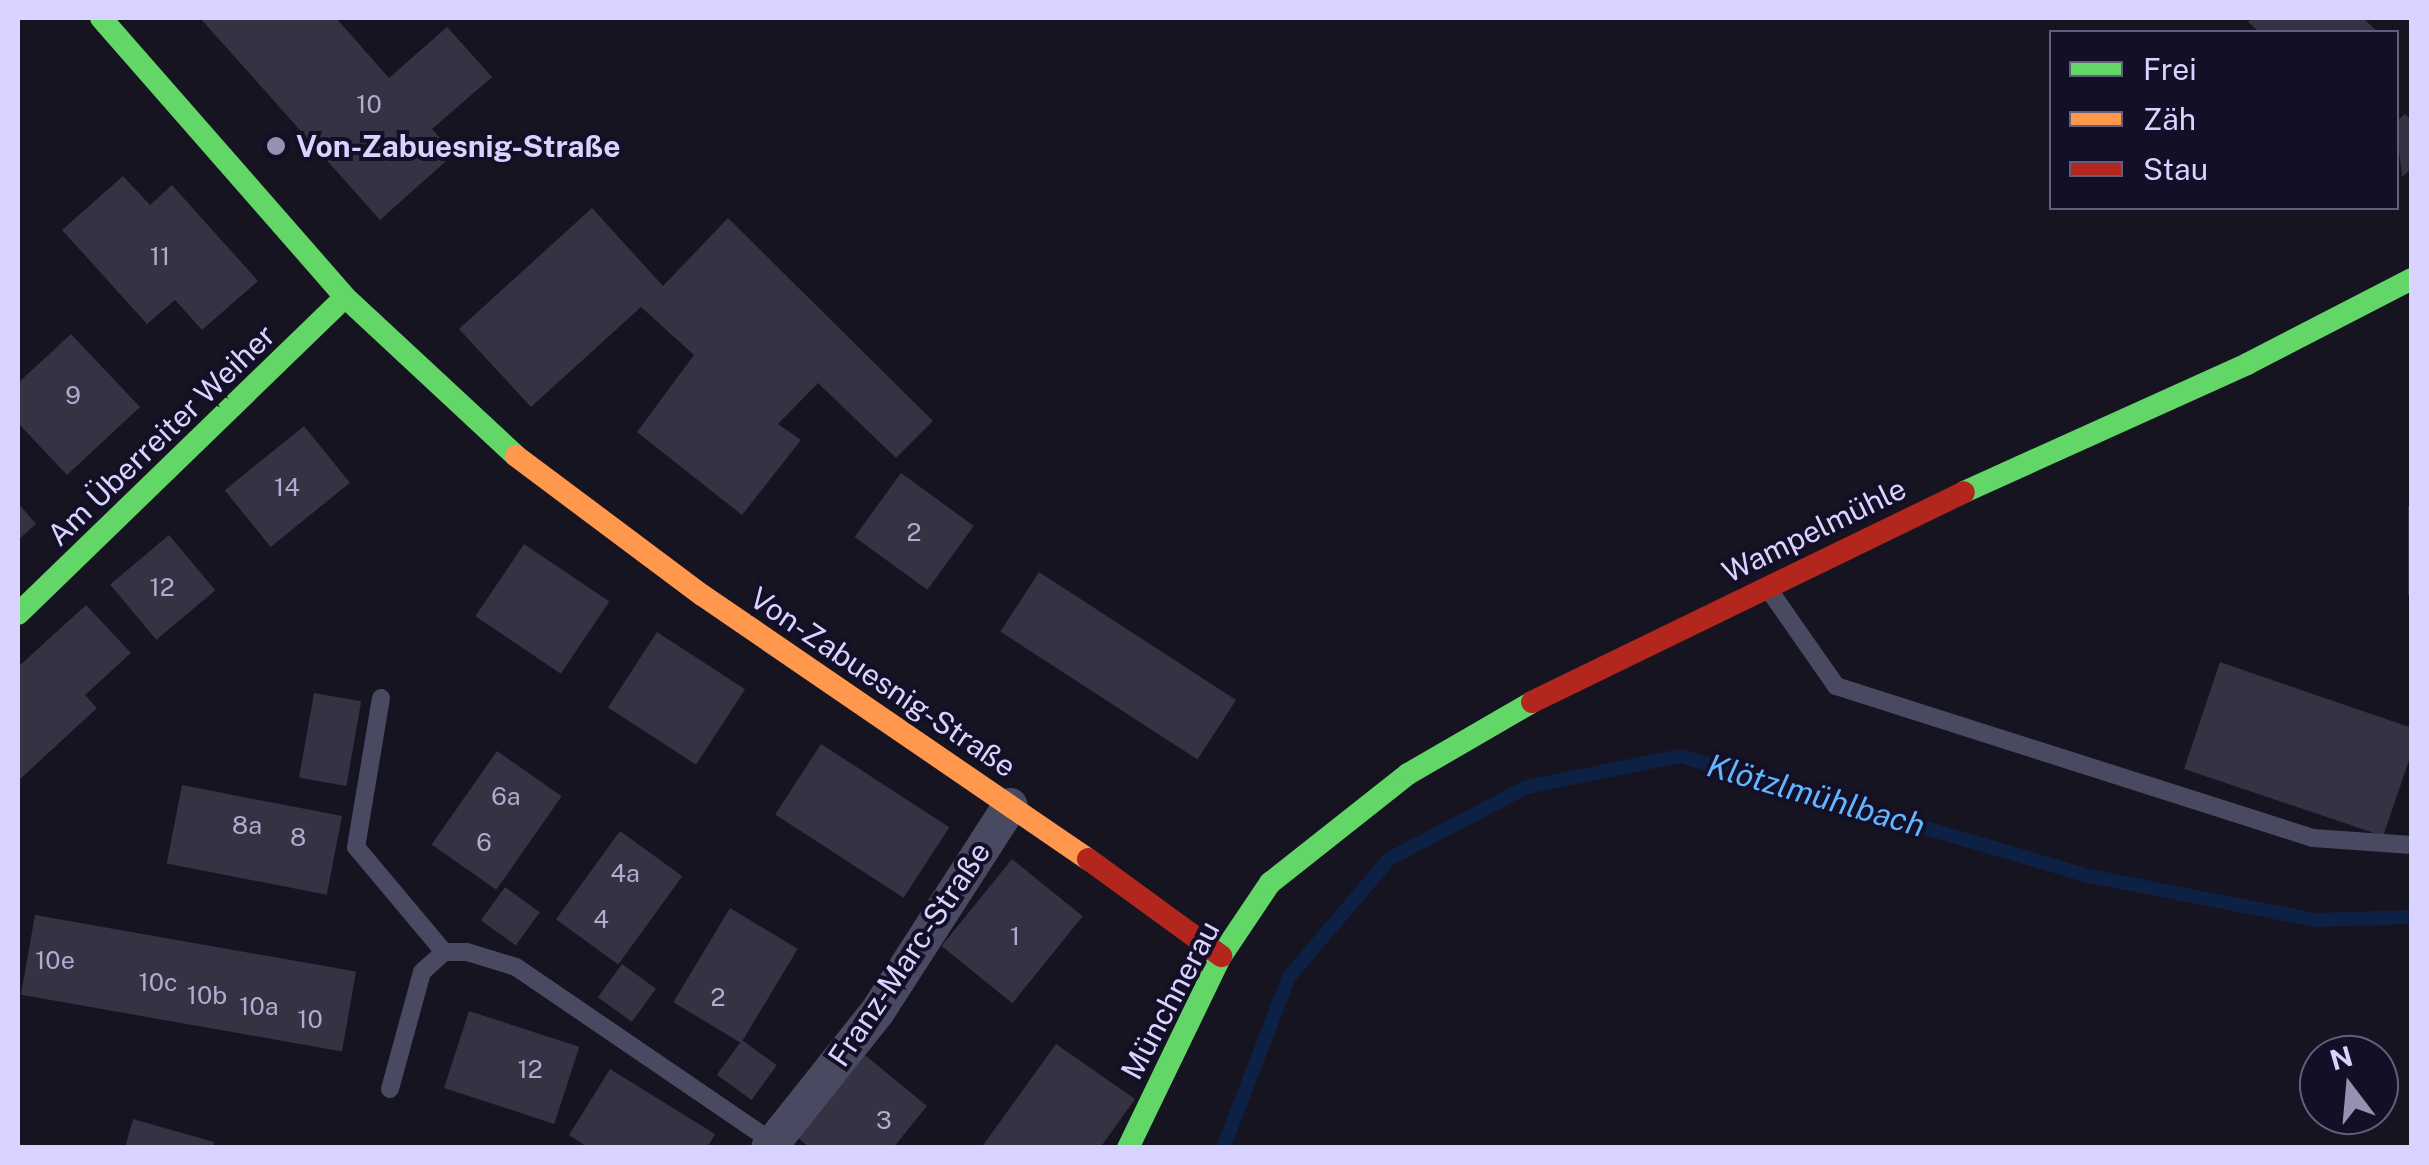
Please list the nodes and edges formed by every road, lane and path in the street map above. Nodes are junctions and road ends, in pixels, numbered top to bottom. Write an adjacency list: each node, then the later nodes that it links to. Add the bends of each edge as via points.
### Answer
1 (101, 18): 3 (street, Von-Zabuesnig-Straße)
2 (2412, 279): 4 (street, Wampelmühle, via 2247,364)
3 (344, 297): 5 (street, Am Überreiter Weiher); 7 (street, Von-Zabuesnig-Straße, via 522,462)
4 (1766, 585): 8 (lane, via 1836,686 2313,838); 9 (street, Wampelmühle, via 1526,705 1408,774)
5 (18, 614)
6 (382, 698): 10 (lane, via 356,847)
7 (1010, 805): 11 (street, Von-Zabuesnig-Straße); 13 (street, Franz-Marc-Straße, via 877,1010)
8 (2412, 845)
9 (1270, 883): 11 (street, Münchnerau)
10 (444, 952): 12 (lane, via 414,989); 13 (lane, via 516,967)
11 (1221, 956): 14 (street, Münchnerau)
12 (390, 1089)
13 (771, 1145)
14 (1128, 1148)

